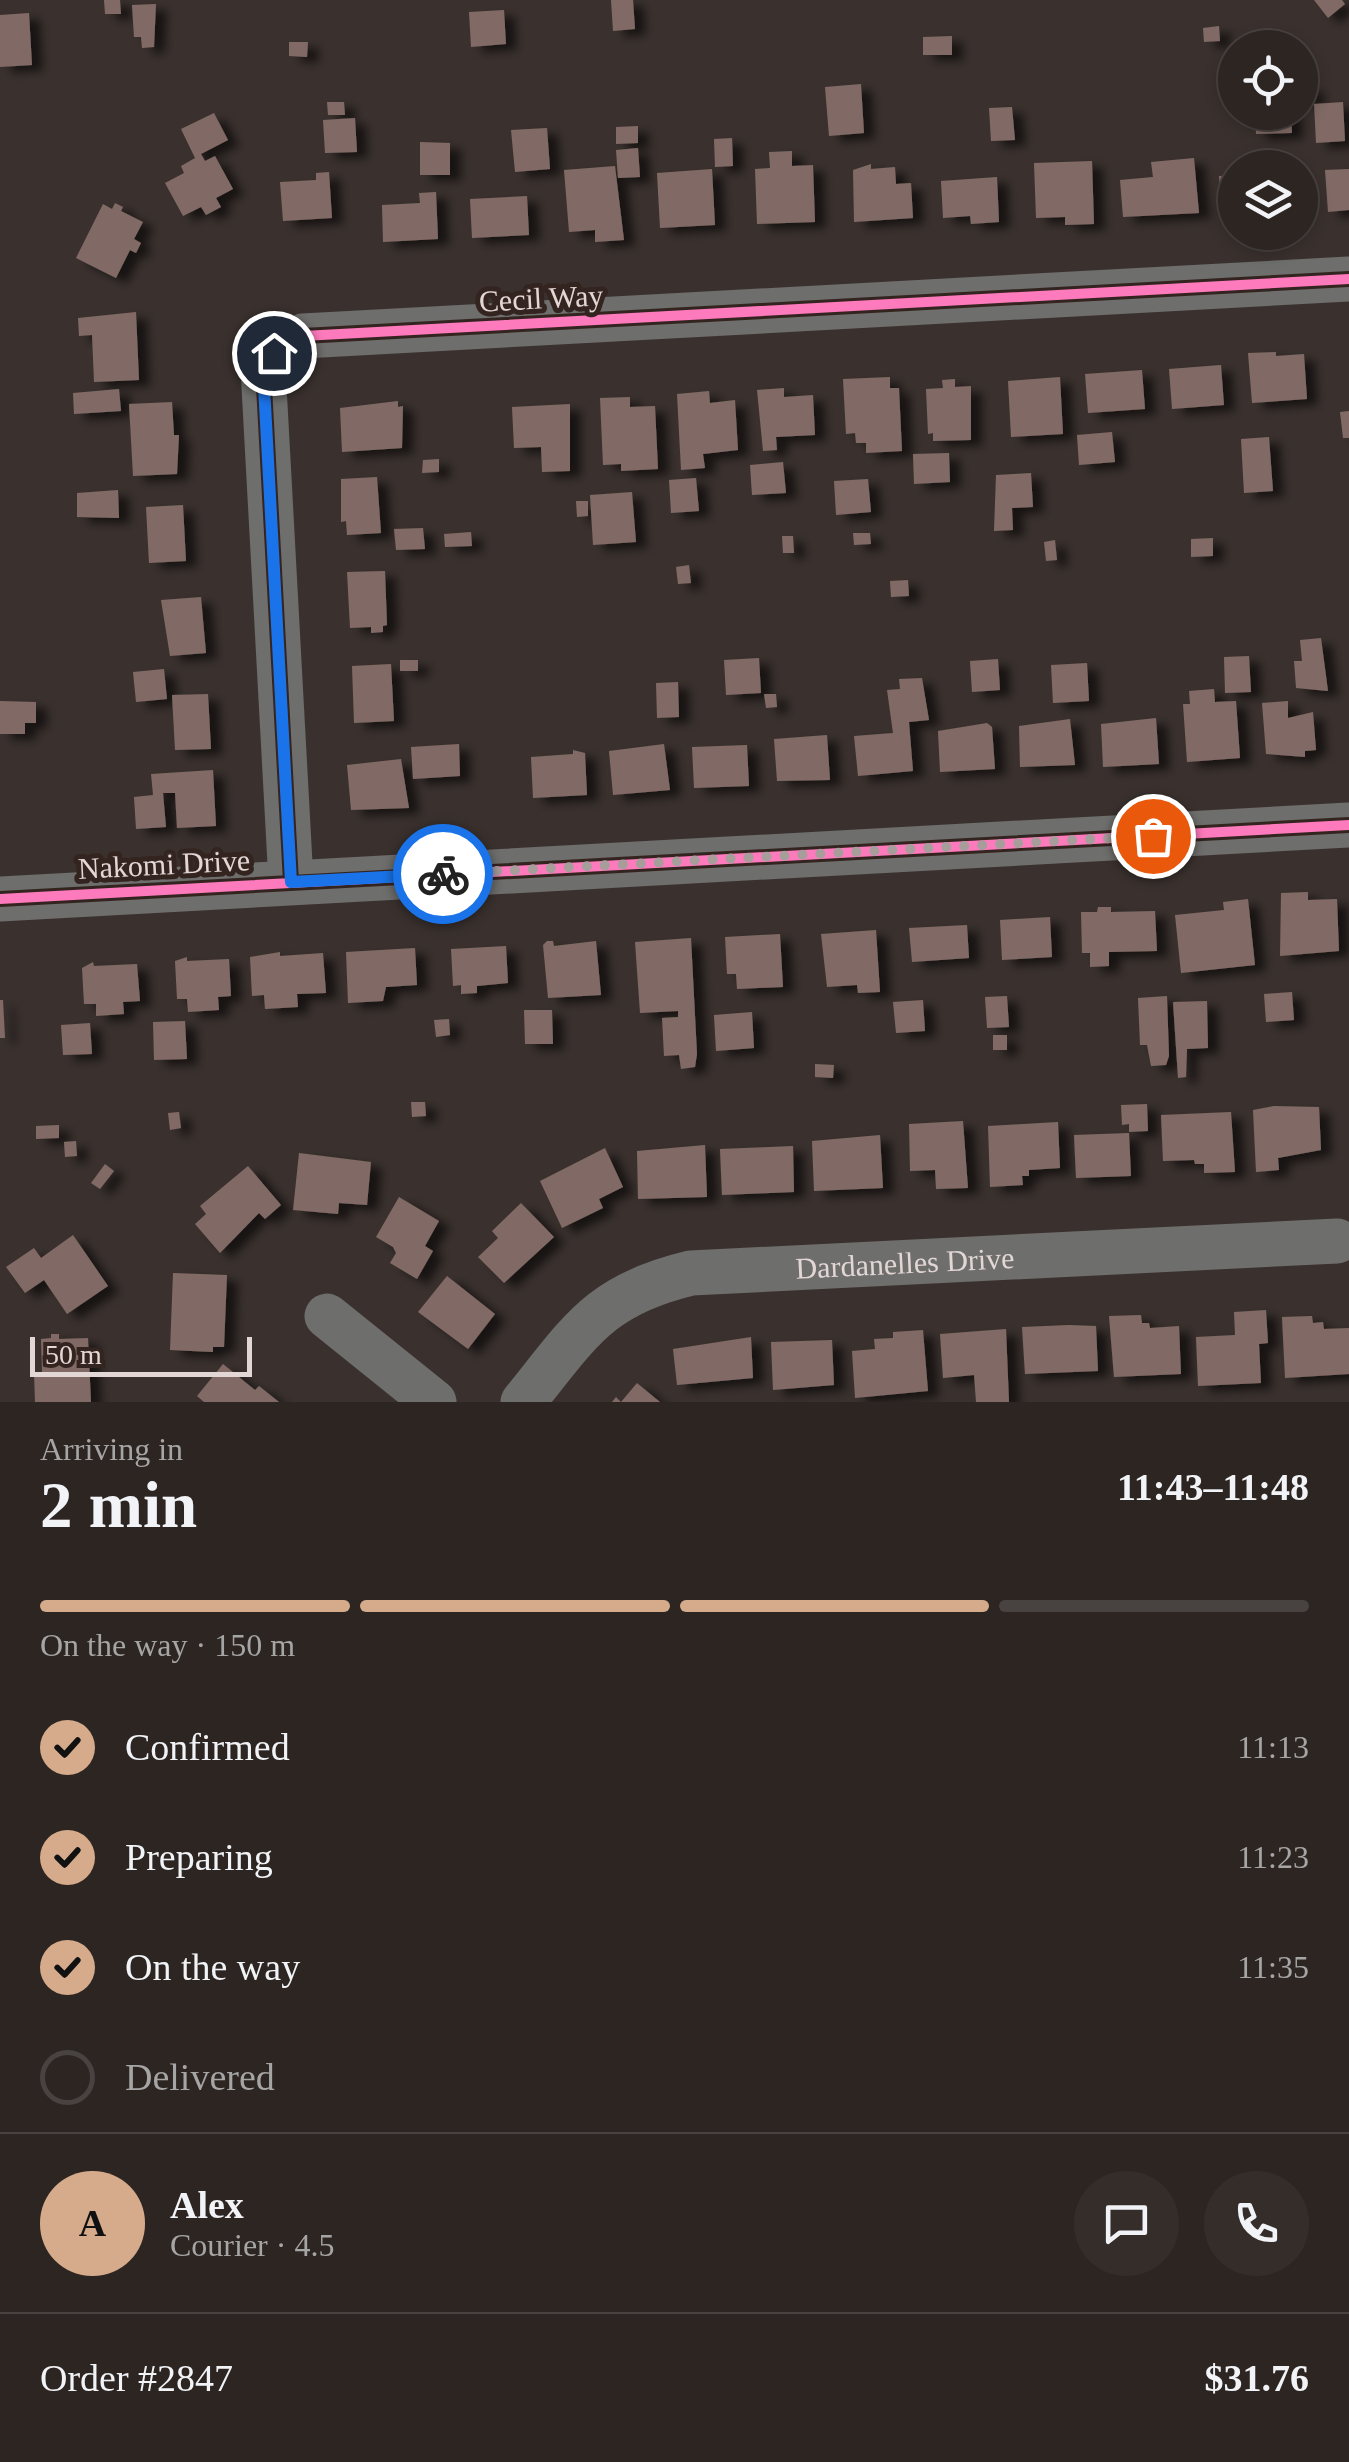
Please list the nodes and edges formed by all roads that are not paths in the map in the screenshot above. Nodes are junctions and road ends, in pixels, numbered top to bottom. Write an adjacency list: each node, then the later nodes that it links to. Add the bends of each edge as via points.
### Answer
1 (1349, 280): 3 (street, Cecil Way, via 304,336 283,344 263,368)
2 (1349, 825): 3 (street, Nakomi Drive)
3 (291, 882): 4 (street, Nakomi Drive)
4 (0, 899)
5 (1337, 1241): 8 (street, Dardanelles Drive, via 691,1273 616,1298)
6 (327, 1316): 7 (street)
7 (434, 1402)
8 (523, 1402)

